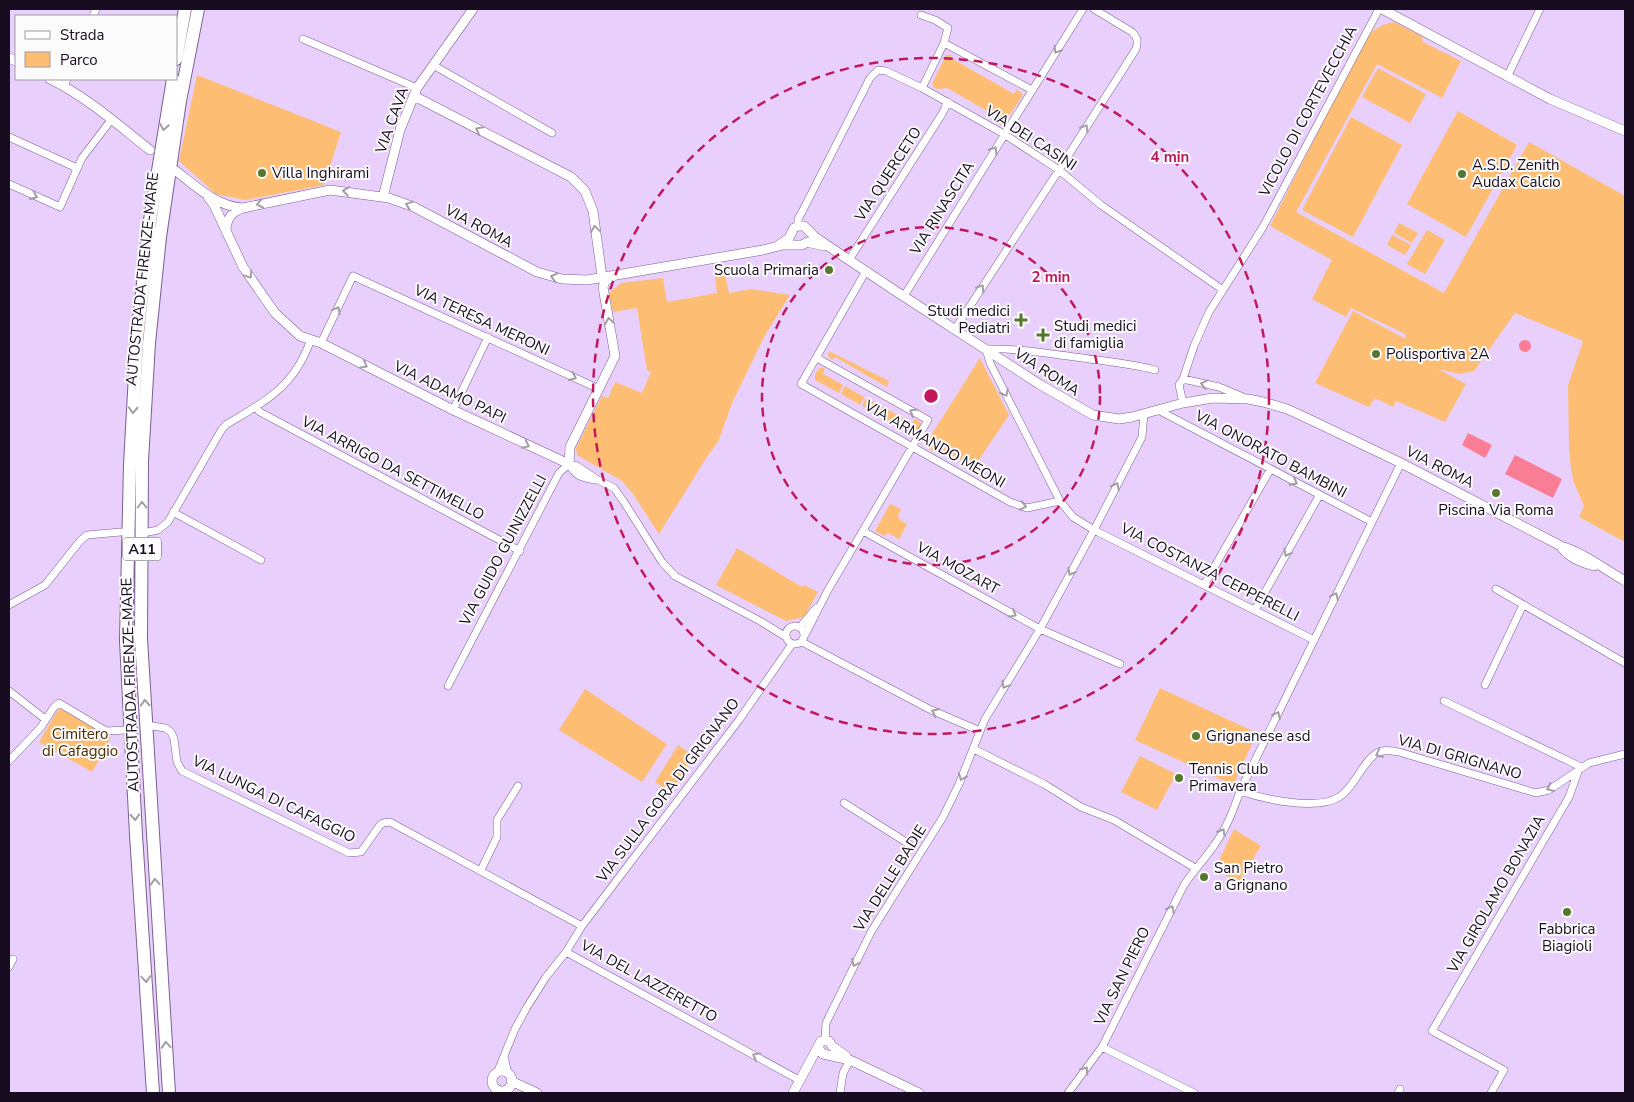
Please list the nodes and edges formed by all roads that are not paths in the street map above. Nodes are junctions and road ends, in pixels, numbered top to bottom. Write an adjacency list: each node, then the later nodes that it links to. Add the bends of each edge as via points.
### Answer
1 (185, 9): 11 (highway)
2 (198, 9): 126 (highway, AUTOSTRADA FIRENZE-MARE / A11, one-way to 2, via 141,639 142,461 160,237)
3 (473, 9): 12 (street, VIA CAVA)
4 (1083, 9): 17 (street, VIA RINASCITA, one-way to 17)
5 (1094, 9): 27 (street, one-way to 5, via 1138,42 1132,32)
6 (1380, 9): 13 (street); 47 (street, VICOLO DI CORTEVECCHIA, via 1263,227)
7 (1540, 9): 13 (street)
8 (921, 15): 10 (street, via 948,28)
9 (303, 39): 18 (street)
10 (944, 43): 16 (street); 17 (street)
11 (178, 48)
12 (433, 65): 18 (street, VIA CAVA); 22 (street)
13 (1507, 77): 21 (street)
14 (173, 80): 125 (highway, AUTOSTRADA FIRENZE-MARE / A11, one-way to 125, via 150,220 137,338 126,640)
15 (65, 82): 20 (street)
16 (922, 88): 19 (street, VIA DEI CASINI); 33 (street, VIA DEI CASINI, via 886,71 878,70 870,78 802,212)
17 (1032, 90): 23 (street, VIA RINASCITA)
18 (416, 92): 31 (street, VIA CAVA, via 394,149); 44 (street, one-way to 18, via 593,211 585,191 571,177)
19 (948, 102): 23 (street, VIA DEI CASINI); 41 (street, VIA QUERCETO)
20 (111, 120): 25 (street); 26 (street)
21 (1625, 131)
22 (552, 133)
23 (1004, 134): 27 (street, VIA DEI CASINI); 48 (street, VIA RINASCITA, one-way to 23)
24 (9, 137): 26 (street)
25 (150, 150)
26 (76, 168): 29 (street, one-way to 26, via 60,207)
27 (1059, 170): 47 (street, VIA DEI CASINI, via 1101,205); 49 (street, one-way to 27)
28 (176, 171): 30 (street, VIA ROMA)
29 (9, 184)
30 (206, 195): 32 (street, VIA ROMA, via 226,205); 34 (street, VIA ADAMO PAPI)
31 (383, 197): 32 (street, VIA ROMA, one-way to 32, via 330,190); 45 (street, VIA ROMA, one-way to 31, via 562,279 537,272 414,207)
32 (243, 208): 34 (street, via 229,217)
33 (798, 226): 35 (street, VIA ROMA, via 804,226); 36 (street)
34 (226, 232): 51 (street, VIA ADAMO PAPI, one-way to 51, via 244,267 275,313 300,336)
35 (810, 232): 37 (street); 40 (street, VIA ROMA)
36 (790, 235): 38 (street); 39 (street)
37 (807, 242): 38 (street, VIA ROMA); 40 (street, VIA ROMA)
38 (796, 244): 39 (street, VIA ROMA)
39 (779, 246): 43 (street, VIA ROMA)
40 (834, 250): 41 (street, VIA ROMA)
41 (849, 260): 42 (street, VIA ROMA)
42 (866, 271): 48 (street, VIA ROMA); 54 (street)
43 (620, 274): 44 (street, VIA ROMA); 46 (street, via 608,280)
44 (602, 277): 45 (street, VIA ROMA)
45 (587, 280): 46 (street, via 599,281)
46 (603, 287): 57 (street, VIA GUIDO GUINIZZELLI, one-way to 46, via 615,356)
47 (1222, 290): 56 (street, via 1194,346)
48 (904, 296): 49 (street, VIA ROMA)
49 (955, 328): 53 (street, VIA ROMA)
50 (488, 337): 52 (street, VIA TERESA MERONI, one-way to 50, via 353,276); 57 (street, VIA TERESA MERONI, one-way to 57); 61 (street)
51 (311, 340): 52 (street, VIA ADAMO PAPI); 60 (street, via 288,380)
52 (321, 343): 61 (street, VIA ADAMO PAPI, one-way to 61)
53 (986, 348): 55 (street); 63 (street, VIA ROMA, via 1093,416 1119,419); 69 (street, VIA COSTANZA CEPPERELLI, one-way to 69, via 990,363)
54 (817, 358): 64 (street, one-way to 54, via 928,420); 64 (street, VIA ARMANDO MEONI, via 801,384)
55 (1155, 370)
56 (1183, 379): 58 (street, VIA ROMA, one-way to 56, via 1219,387); 59 (street, via 1179,385)
57 (599, 389): 66 (street, VIA GUIDO GUINIZZELLI, via 570,447)
58 (1248, 399): 59 (street, VIA ROMA, via 1213,398); 65 (street, VIA ROMA, via 1287,409)
59 (1183, 402): 62 (street, VIA ROMA)
60 (255, 407): 70 (street, via 222,429); 76 (street, VIA ARRIGO DA SETTIMELLO)
61 (453, 410): 66 (street, VIA ADAMO PAPI, one-way to 66)
62 (1158, 410): 63 (street, VIA ROMA); 67 (street, VIA ONORATO BAMBINI)
63 (1144, 414): 72 (street, VIA DELLE BADIE, one-way to 63, via 1142,437)
64 (913, 448): 69 (street, VIA ARMANDO MEONI, one-way to 69, via 1010,502 1027,508); 73 (street)
65 (1401, 463): 71 (street); 78 (street, VIA ROMA, via 1560,546 1565,553)
66 (569, 464): 76 (street, VIA GUIDO GUINIZZELLI, via 559,473); 85 (street, via 581,477 598,480 614,488 662,562 675,576)
67 (1270, 470): 68 (street, VIA ONORATO BAMBINI, one-way to 68); 79 (street)
68 (1319, 496): 71 (street, VIA ONORATO BAMBINI); 84 (street, one-way to 84)
69 (1060, 501): 72 (street, VIA COSTANZA CEPPERELLI, via 1073,517)
70 (173, 512): 75 (street, via 162,528); 77 (street)
71 (1372, 522): 91 (street, one-way to 71)
72 (1094, 530): 79 (street, VIA COSTANZA CEPPERELLI); 87 (street, VIA DELLE BADIE, one-way to 87)
73 (863, 531): 81 (street); 87 (street, VIA MOZART, one-way to 87)
74 (121, 532): 82 (street, via 87,535 45,585)
75 (148, 532)
76 (520, 551): 96 (street, VIA GUIDO GUINIZZELLI)
77 (260, 560)
78 (1625, 580)
79 (1204, 585): 84 (street, VIA COSTANZA CEPPERELLI)
80 (1496, 590): 83 (street)
81 (825, 595): 86 (street); 90 (street)
82 (9, 605)
83 (1523, 605): 93 (street); 95 (street)
84 (1255, 610): 91 (street, VIA COSTANZA CEPPERELLI)
85 (760, 621): 88 (street); 89 (street)
86 (800, 627): 88 (street); 90 (street)
87 (1040, 629): 94 (street, VIA MOZART); 102 (street, VIA DELLE BADIE, one-way to 102)
88 (787, 630): 89 (street)
89 (786, 638): 92 (street)
90 (804, 638): 92 (street, via 799,644); 102 (street, one-way to 90, via 931,710)
91 (1314, 640): 108 (street, one-way to 91)
92 (792, 644): 113 (street, VIA SULLA GORA DI GRIGNANO, via 739,720)
93 (1625, 663)
94 (1120, 664)
95 (1485, 685)
96 (448, 686)
97 (9, 691): 99 (street)
98 (1444, 701): 106 (street)
99 (45, 719): 101 (street, via 59,703 106,731); 105 (street)
100 (153, 726): 112 (street, VIA LUNGA DI CAFAGGIO, via 171,732 182,771 349,853 361,852 380,825 390,822)
101 (126, 730)
102 (980, 731): 103 (street, VIA DELLE BADIE)
103 (974, 749): 111 (street, via 1082,807 1114,820); 118 (street, VIA DELLE BADIE, one-way to 118, via 943,817 862,950 826,1023)
104 (1625, 754): 106 (street, VIA DI GRIGNANO)
105 (9, 761)
106 (1580, 768): 108 (street, VIA DI GRIGNANO, one-way to 108, via 1549,790 1536,793 1399,752 1386,751 1376,753 1346,791 1326,802 1277,801); 133 (street, VIA GIROLAMO BONAZIA, via 1569,797 1432,1031 1504,1070)
107 (518, 786): 112 (street, via 497,820 497,837)
108 (1240, 790): 111 (street, one-way to 108, via 1224,830)
109 (844, 803): 110 (street)
110 (910, 844)
111 (1195, 868): 117 (street, VIA SAN PIERO, one-way to 111, via 1171,908)
112 (480, 870): 113 (street, VIA LUNGA DI CAFAGGIO)
113 (582, 926): 114 (street, VIA SULLA GORA DI GRIGNANO)
114 (566, 952): 119 (street, VIA DEL LAZZERETTO, via 531,1001); 122 (street, VIA DEL LAZZERETTO, one-way to 114)
115 (13, 959): 116 (street)
116 (9, 967)
117 (1102, 1047): 131 (street, VIA SAN PIERO, one-way to 117); 132 (street)
118 (825, 1048): 120 (street); 122 (street, VIA DELLE BADIE, via 808,1064)
119 (504, 1056): 121 (street, VIA DEL LAZZERETTO); 123 (street)
120 (850, 1060): 129 (street, via 843,1073); 130 (street)
121 (497, 1073): 123 (street, via 503,1072); 124 (street, VIA DEL LAZZERETTO, via 492,1080)
122 (799, 1080): 128 (street, VIA DELLE BADIE)
123 (512, 1082): 124 (street, VIA DEL LAZZERETTO, via 502,1091); 127 (street)
124 (492, 1090)
125 (153, 1093)
126 (169, 1093)
127 (536, 1093)
128 (793, 1093)
129 (840, 1093)
130 (918, 1093)
131 (1068, 1093)
132 (1194, 1093)
133 (1491, 1093)

